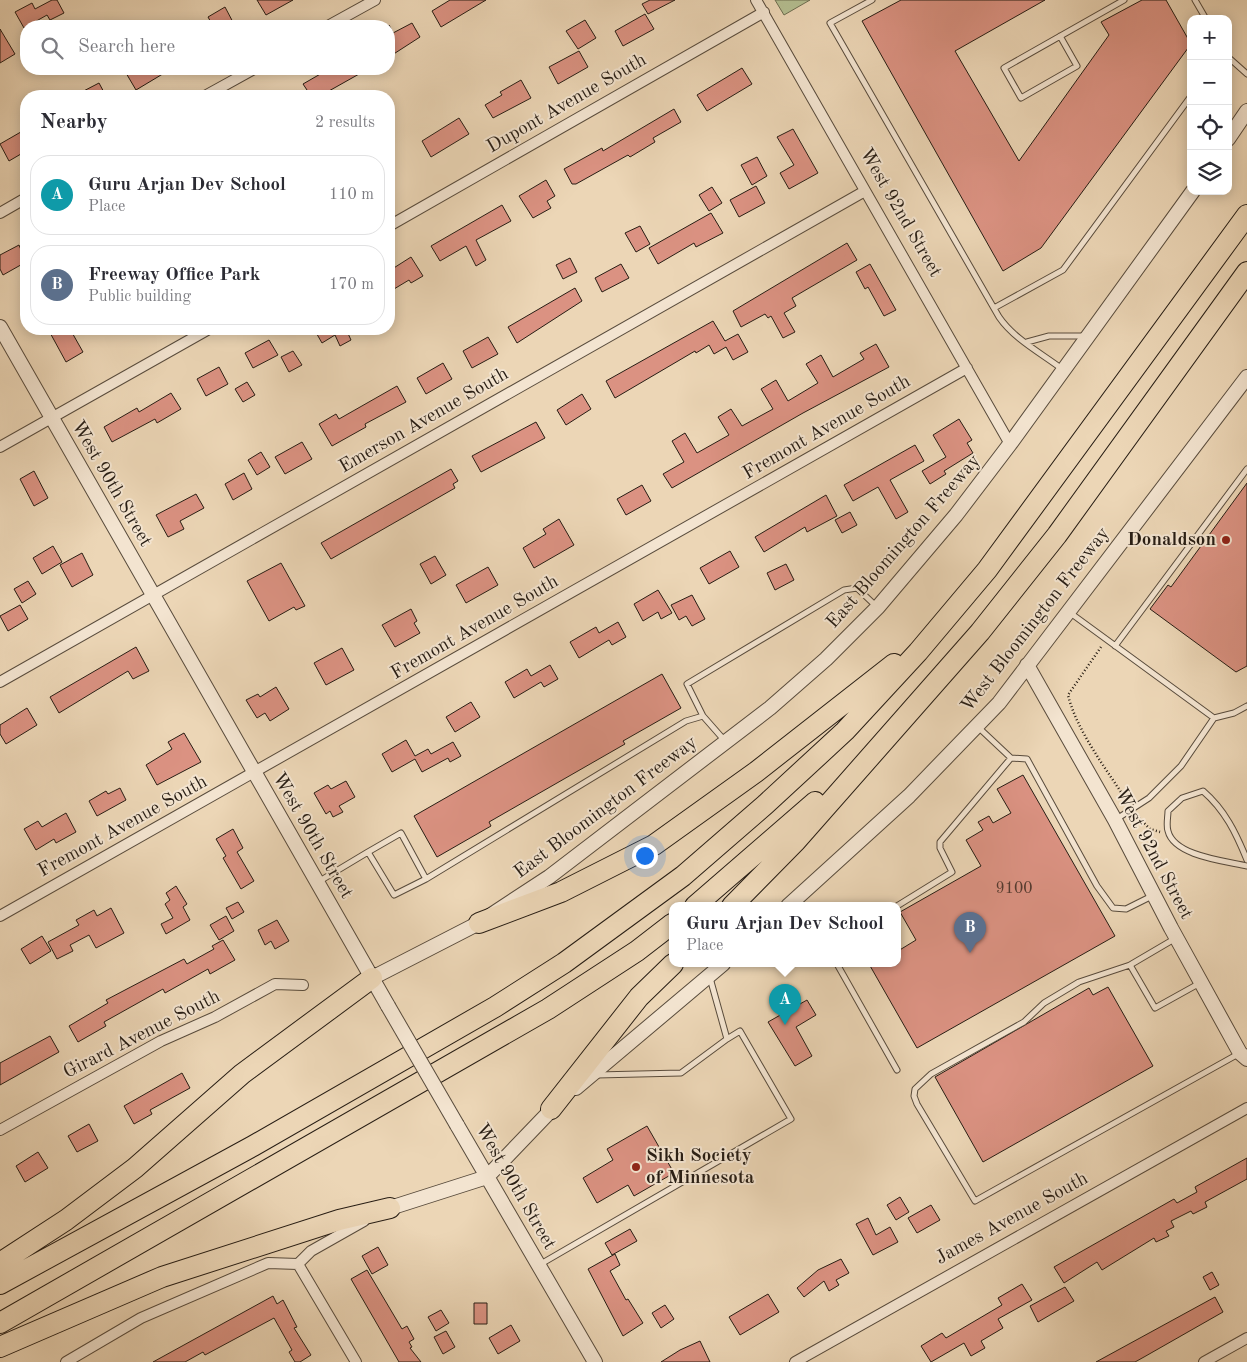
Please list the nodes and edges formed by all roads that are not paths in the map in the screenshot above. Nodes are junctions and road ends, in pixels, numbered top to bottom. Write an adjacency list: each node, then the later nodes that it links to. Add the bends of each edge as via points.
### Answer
1 (375, 0): 8 (street)
2 (756, 0): 6 (street, West 92nd Street)
3 (872, 0): 25 (lane, via 830,23)
4 (1124, 0): 9 (lane)
5 (1195, 0): 7 (lane)
6 (764, 12): 17 (street, West 92nd Street); 22 (street, Dupont Avenue South)
7 (1204, 15)
8 (339, 20)
9 (1060, 36): 9 (lane, via 1004,68 1021,98 1077,66)
10 (1231, 60): 11 (lane)
11 (1247, 74)
12 (243, 75): 13 (street)
13 (216, 90)
14 (1187, 101): 25 (lane, via 1063,270)
15 (1247, 111): 16 (street)
16 (1232, 133)
17 (865, 191): 31 (street, West 92nd Street); 38 (street, Emerson Avenue South)
18 (1190, 195): 29 (street, East Bloomington Freeway)
19 (20, 201): 20 (street)
20 (0, 213)
21 (1247, 216): 41 (highway, via 988,570)
22 (395, 223)
23 (1247, 272): 26 (highway)
24 (1247, 281): 26 (highway)
25 (994, 308): 30 (lane, via 1007,328)
26 (1216, 314): 49 (highway, via 1057,535 980,632)
27 (0, 327): 34 (street, West 90th Street)
28 (198, 335): 34 (street)
29 (1089, 336): 30 (lane, via 1049,336); 32 (street, East Bloomington Freeway)
30 (1026, 342): 32 (lane)
31 (967, 368): 35 (street, West 92nd Street); 52 (street, Fremont Avenue South)
32 (1064, 370): 35 (street, East Bloomington Freeway)
33 (1246, 380): 40 (street, West Bloomington Freeway)
34 (52, 418): 36 (street); 38 (street, West 90th Street)
35 (1010, 444): 39 (street, East Bloomington Freeway, via 956,515)
36 (0, 447)
37 (1247, 469): 42 (lane)
38 (153, 595): 44 (street, Emerson Avenue South); 52 (street, West 90th Street)
39 (878, 607): 46 (lane, via 857,588 844,590 687,684); 50 (street, East Bloomington Freeway, via 826,660)
40 (1068, 611): 42 (lane); 43 (street, West Bloomington Freeway)
41 (936, 631): 65 (highway, via 756,772 654,845 561,892); 88 (highway, via 845,730 766,804 683,876 564,963 495,1007 262,1141)
42 (1115, 646): 47 (lane)
43 (1027, 665): 48 (street, West Bloomington Freeway, via 999,703); 53 (street, West 92nd Street)
44 (0, 682)
45 (1247, 706): 47 (lane)
46 (703, 716): 50 (lane); 57 (lane, via 686,721)
47 (1214, 718): 53 (lane, via 1180,766 1150,798)
48 (976, 726): 51 (lane); 62 (street, West Bloomington Freeway, via 909,796)
49 (891, 733): 60 (highway); 61 (highway, via 796,841)
50 (725, 742): 65 (street, East Bloomington Freeway, via 548,877)
51 (1011, 758): 59 (lane, via 1027,759 1097,886 1113,908 1126,909); 63 (lane, via 940,842 952,872)
52 (255, 773): 58 (street, West 90th Street); 64 (street, Fremont Avenue South)
53 (1115, 820): 59 (street, West 92nd Street)
54 (368, 852): 57 (lane, via 394,895); 57 (lane, via 400,833); 58 (lane)
55 (1247, 860): 56 (lane, via 1233,827 1217,803 1203,791 1182,798 1168,811 1168,831 1176,844 1194,854)
56 (1247, 866)
57 (426, 879)
58 (318, 882): 73 (street, West 90th Street)
59 (1155, 895): 67 (street, West 92nd Street)
60 (700, 902)
61 (736, 902)
62 (797, 902)
63 (901, 904)
64 (0, 916)
65 (478, 923): 73 (street, East Bloomington Freeway)
66 (669, 926): 89 (highway, via 548,1010)
67 (1176, 938): 68 (lane); 74 (street, West 92nd Street)
68 (1130, 965): 74 (lane, via 1155,1008); 77 (lane, via 1086,978 1072,986 1044,1003 1024,1022 931,1074 915,1089 918,1104 974,1201)
69 (670, 967): 81 (highway, via 639,997)
70 (719, 967): 72 (street)
71 (839, 967): 78 (lane)
72 (709, 975): 76 (lane); 79 (street)
73 (372, 978): 83 (street, West 90th Street, bridge); 85 (highway, via 242,1074 127,1174 66,1220)
74 (1201, 983): 77 (street, West 92nd Street)
75 (303, 985): 82 (street, Girard Avenue South, via 275,984)
76 (727, 1039): 79 (lane, via 681,1073); 87 (lane, via 740,1031 792,1119)
77 (1244, 1056)
78 (897, 1070)
79 (591, 1075): 81 (street)
80 (1247, 1108): 95 (street, James Avenue South)
81 (551, 1109): 83 (street)
82 (0, 1130)
83 (487, 1177): 84 (street); 87 (street, West 90th Street)
84 (390, 1208): 86 (street, via 340,1233 311,1251); 91 (highway, via 339,1220 162,1277)
85 (0, 1263)
86 (298, 1264): 92 (street, via 268,1263 141,1318); 93 (street)
87 (539, 1265): 94 (street, West 90th Street)
88 (0, 1284)
89 (0, 1323)
90 (1247, 1338): 96 (street)
91 (0, 1347)
92 (66, 1362)
93 (356, 1362)
94 (595, 1362)
95 (795, 1362)
96 (1204, 1362)

